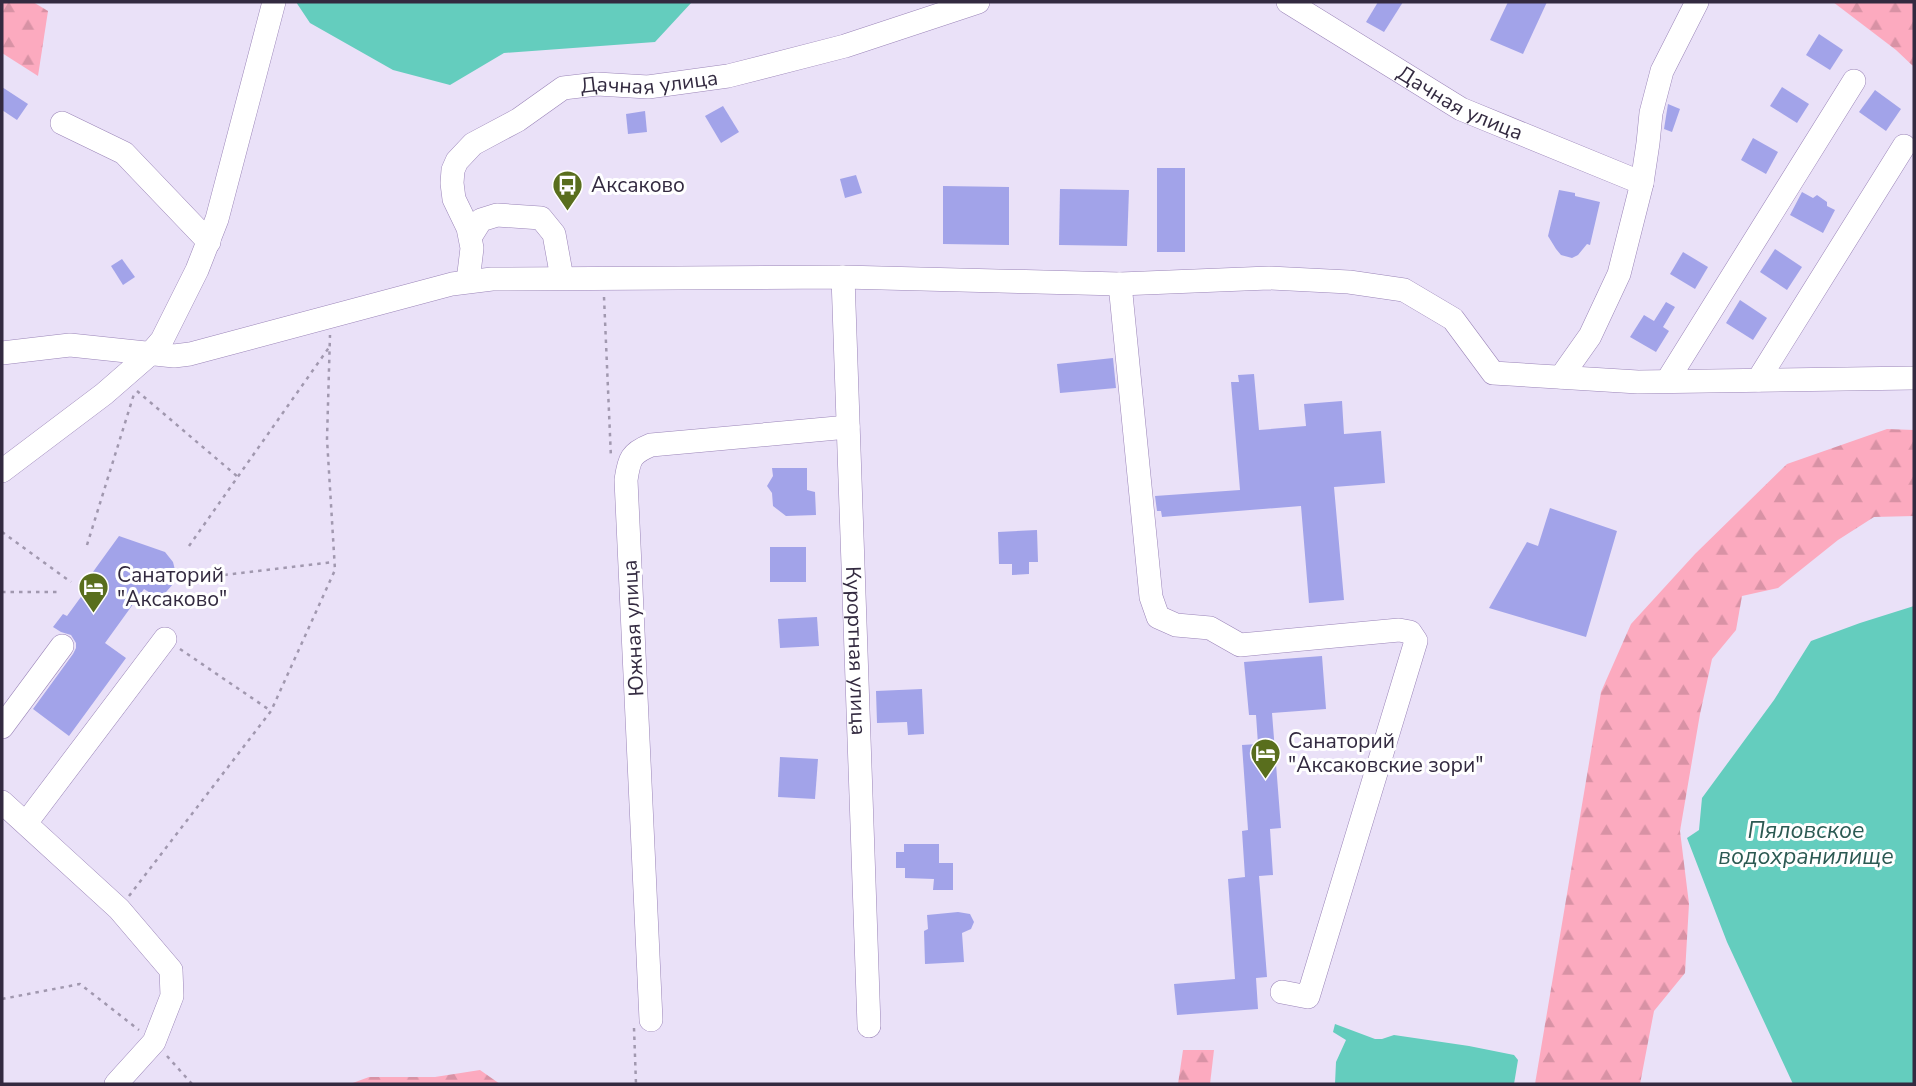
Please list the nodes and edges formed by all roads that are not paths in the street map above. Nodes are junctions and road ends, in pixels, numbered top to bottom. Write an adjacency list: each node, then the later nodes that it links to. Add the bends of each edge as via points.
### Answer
1 (274, 2): 10 (street)
2 (978, 2): 9 (street, Дачная улица, via 845,47 728,76 648,87 597,84 563,88 473,144 457,161 454,199)
3 (1288, 2): 8 (street, Дачная улица, via 1461,109)
4 (1697, 2): 8 (street, via 1662,71)
5 (1854, 81): 20 (street)
6 (62, 123): 10 (street, via 124,153)
7 (1904, 146): 19 (street)
8 (1642, 183): 17 (street, via 1619,274 1590,336)
9 (471, 236): 12 (street, via 481,220 497,215 541,218 554,234); 13 (street, Дачная улица)
10 (209, 242): 16 (street, via 173,320)
11 (843, 277): 12 (street); 14 (street); 21 (street, Курортная улица)
12 (562, 278): 13 (street)
13 (468, 281): 16 (street, via 190,354)
14 (1120, 284): 17 (street, via 1269,278 1404,290 1453,319 1493,373); 28 (street, via 1151,597 1158,617 1176,625 1210,628 1240,645 1399,630 1410,632 1416,641 1308,997)
15 (2, 353): 16 (street, via 70,345)
16 (150, 354): 22 (street)
17 (1561, 377): 20 (street)
18 (1914, 378): 19 (street)
19 (1758, 380): 20 (street)
20 (1667, 381)
21 (848, 427): 29 (street, Южная улица, via 651,445 636,451 628,463); 30 (street, Курортная улица)
22 (2, 471)
23 (165, 639): 27 (street)
24 (62, 646): 25 (street)
25 (2, 727)
26 (2, 802): 27 (street)
27 (26, 823): 31 (street, via 119,909 171,970 172,996 154,1042)
28 (1282, 992)
29 (651, 1020)
30 (869, 1026)
31 (116, 1084)

